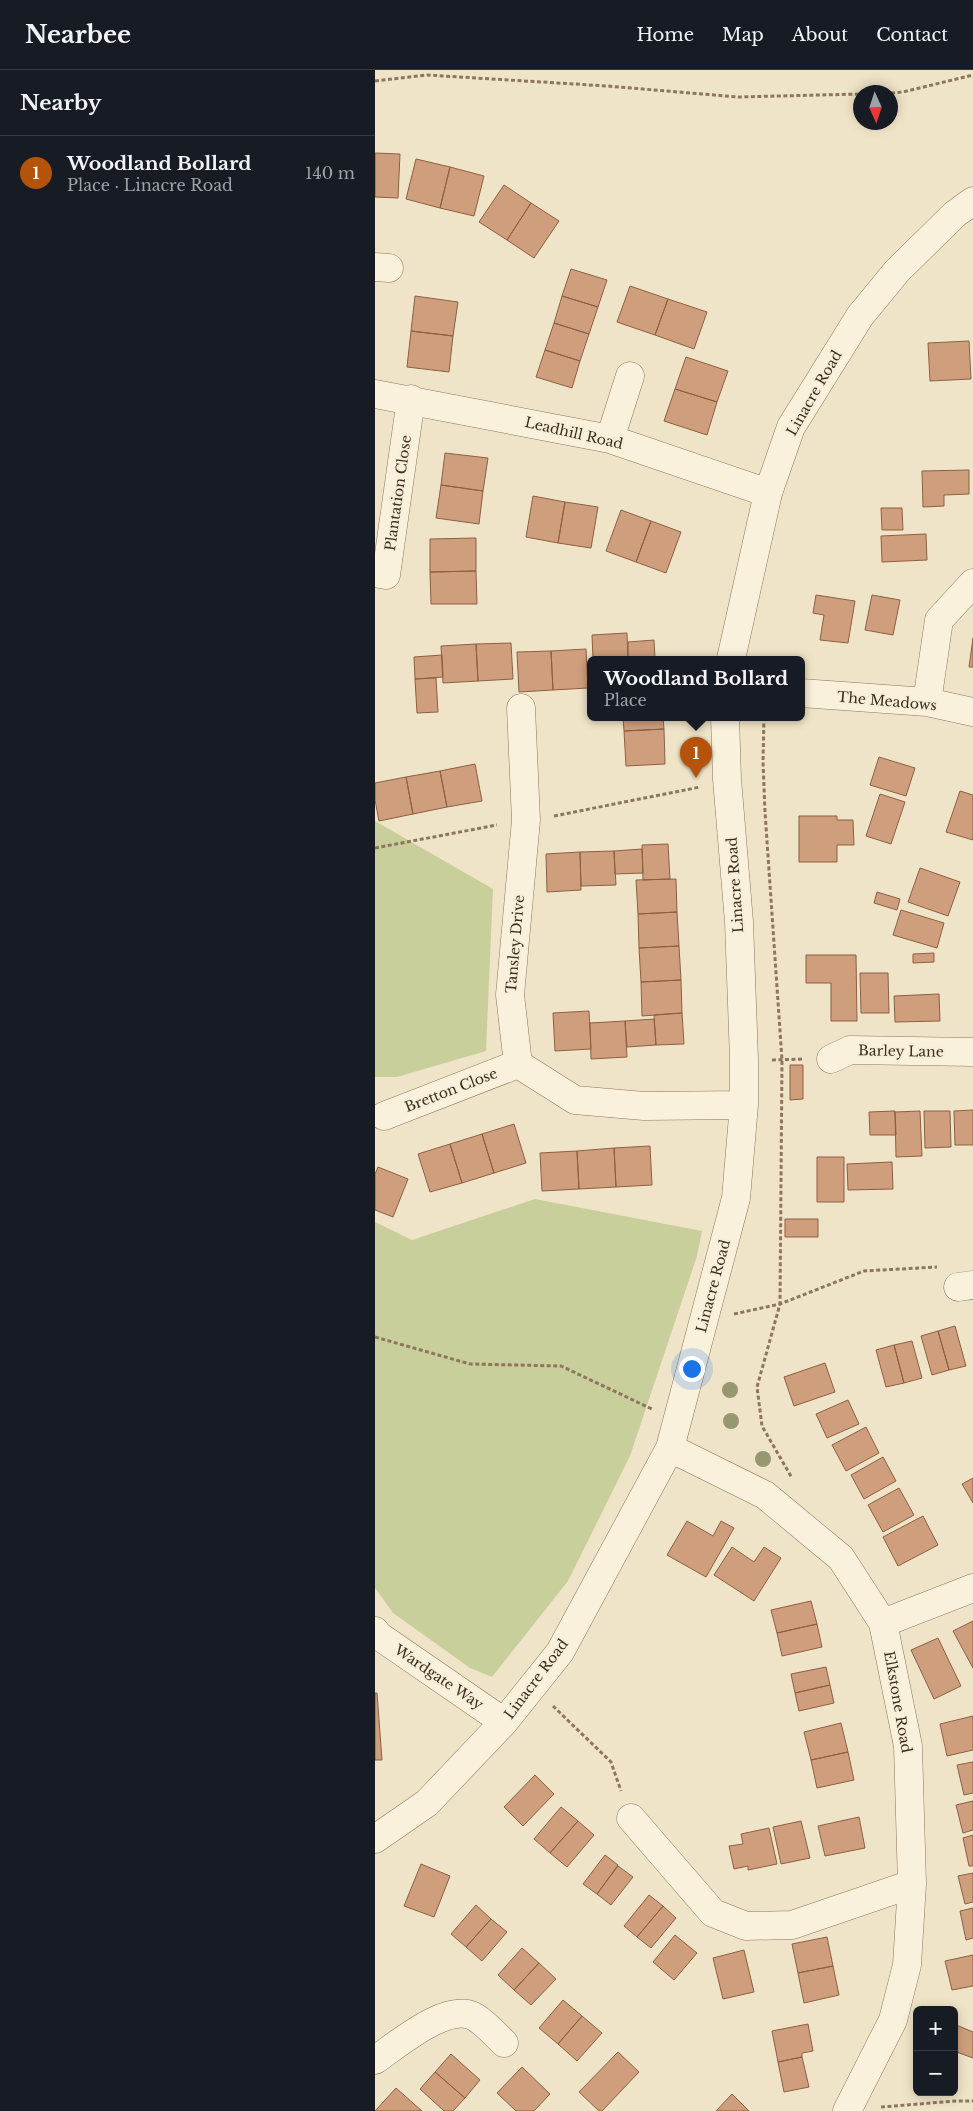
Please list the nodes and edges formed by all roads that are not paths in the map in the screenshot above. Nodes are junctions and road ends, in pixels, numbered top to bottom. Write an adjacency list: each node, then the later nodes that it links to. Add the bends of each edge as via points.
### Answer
1 (973, 201): 6 (street, Linacre Road, via 955,214 897,271 859,316 791,427)
2 (630, 376): 5 (street)
3 (375, 394): 4 (street, Leadhill Road)
4 (411, 399): 5 (street, Leadhill Road); 7 (street, Plantation Close, via 386,575)
5 (610, 439): 6 (street, Leadhill Road)
6 (768, 492): 9 (street, Linacre Road)
7 (375, 574)
8 (973, 583): 11 (street, via 939,620)
9 (732, 656)
10 (805, 693): 11 (street, The Meadows)
11 (927, 702): 13 (street, The Meadows)
12 (521, 708): 17 (street, Tansley Drive, via 526,820 510,995)
13 (973, 712)
14 (725, 721): 18 (street, Linacre Road, via 739,922)
15 (973, 1052): 16 (street, Barley Lane, via 850,1050)
16 (831, 1059)
17 (518, 1064): 18 (street, via 575,1100 644,1106); 19 (street, Bretton Close)
18 (744, 1104): 20 (street, Linacre Road, via 736,1198)
19 (384, 1116)
20 (670, 1448): 22 (street, Elkstone Road, via 765,1495 841,1558); 24 (street, Linacre Road, via 560,1652)
21 (973, 1588): 22 (street)
22 (883, 1623): 27 (street, Elkstone Road, via 908,1746)
23 (375, 1631): 24 (street, Wardgate Way)
24 (504, 1722): 26 (street, Linacre Road, via 427,1803)
25 (631, 1818): 27 (street, via 713,1913 746,1926 792,1925)
26 (375, 1839)
27 (912, 1884): 30 (street, Elkstone Road, via 907,1965 893,2020)
28 (504, 2042): 29 (street, via 473,2016 450,2014 431,2022)
29 (375, 2060)
30 (847, 2111)

